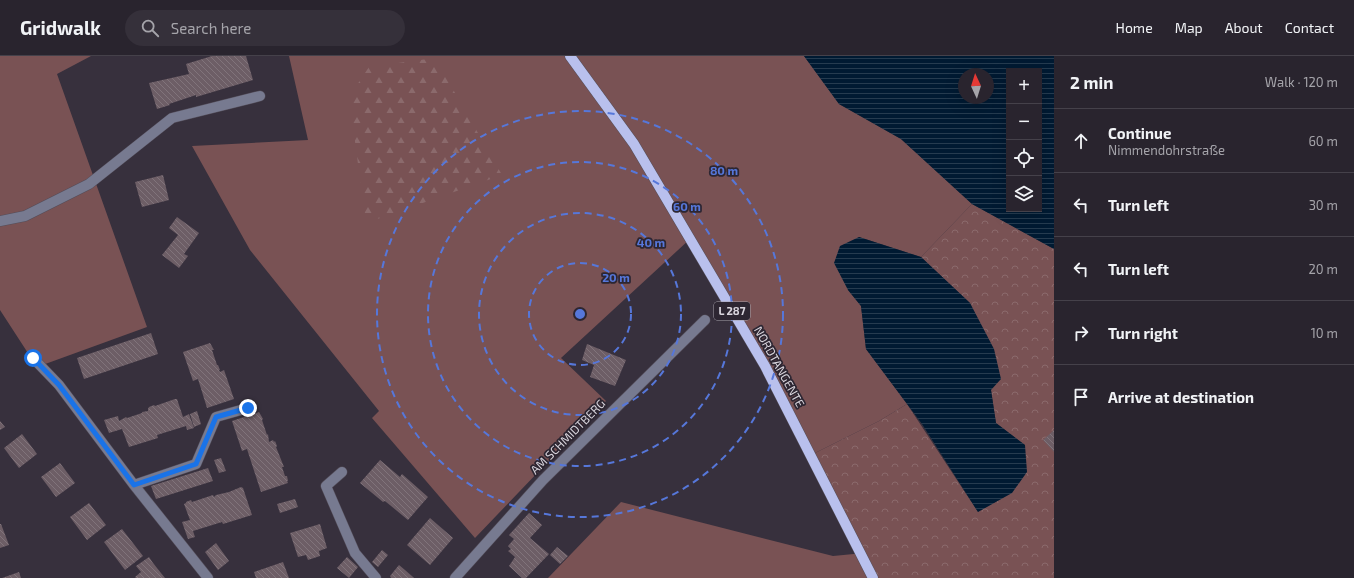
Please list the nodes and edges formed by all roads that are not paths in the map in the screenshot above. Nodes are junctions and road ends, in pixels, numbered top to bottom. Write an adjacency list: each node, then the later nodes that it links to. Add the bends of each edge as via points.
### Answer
1 (570, 56): 12 (main road, NORDTANGENTE / L 287, via 634,144 765,366)
2 (260, 96): 3 (street, via 172,118 89,184 25,216)
3 (0, 221)
4 (705, 320): 11 (street, AM SCHMIDTBERG, via 543,480)
5 (33, 358): 8 (street, via 59,385)
6 (248, 408): 8 (street, via 216,417 196,464)
7 (342, 472): 10 (street, via 326,486 355,553)
8 (134, 485): 9 (street)
9 (208, 578)
10 (376, 578)
11 (456, 578)
12 (873, 578)

